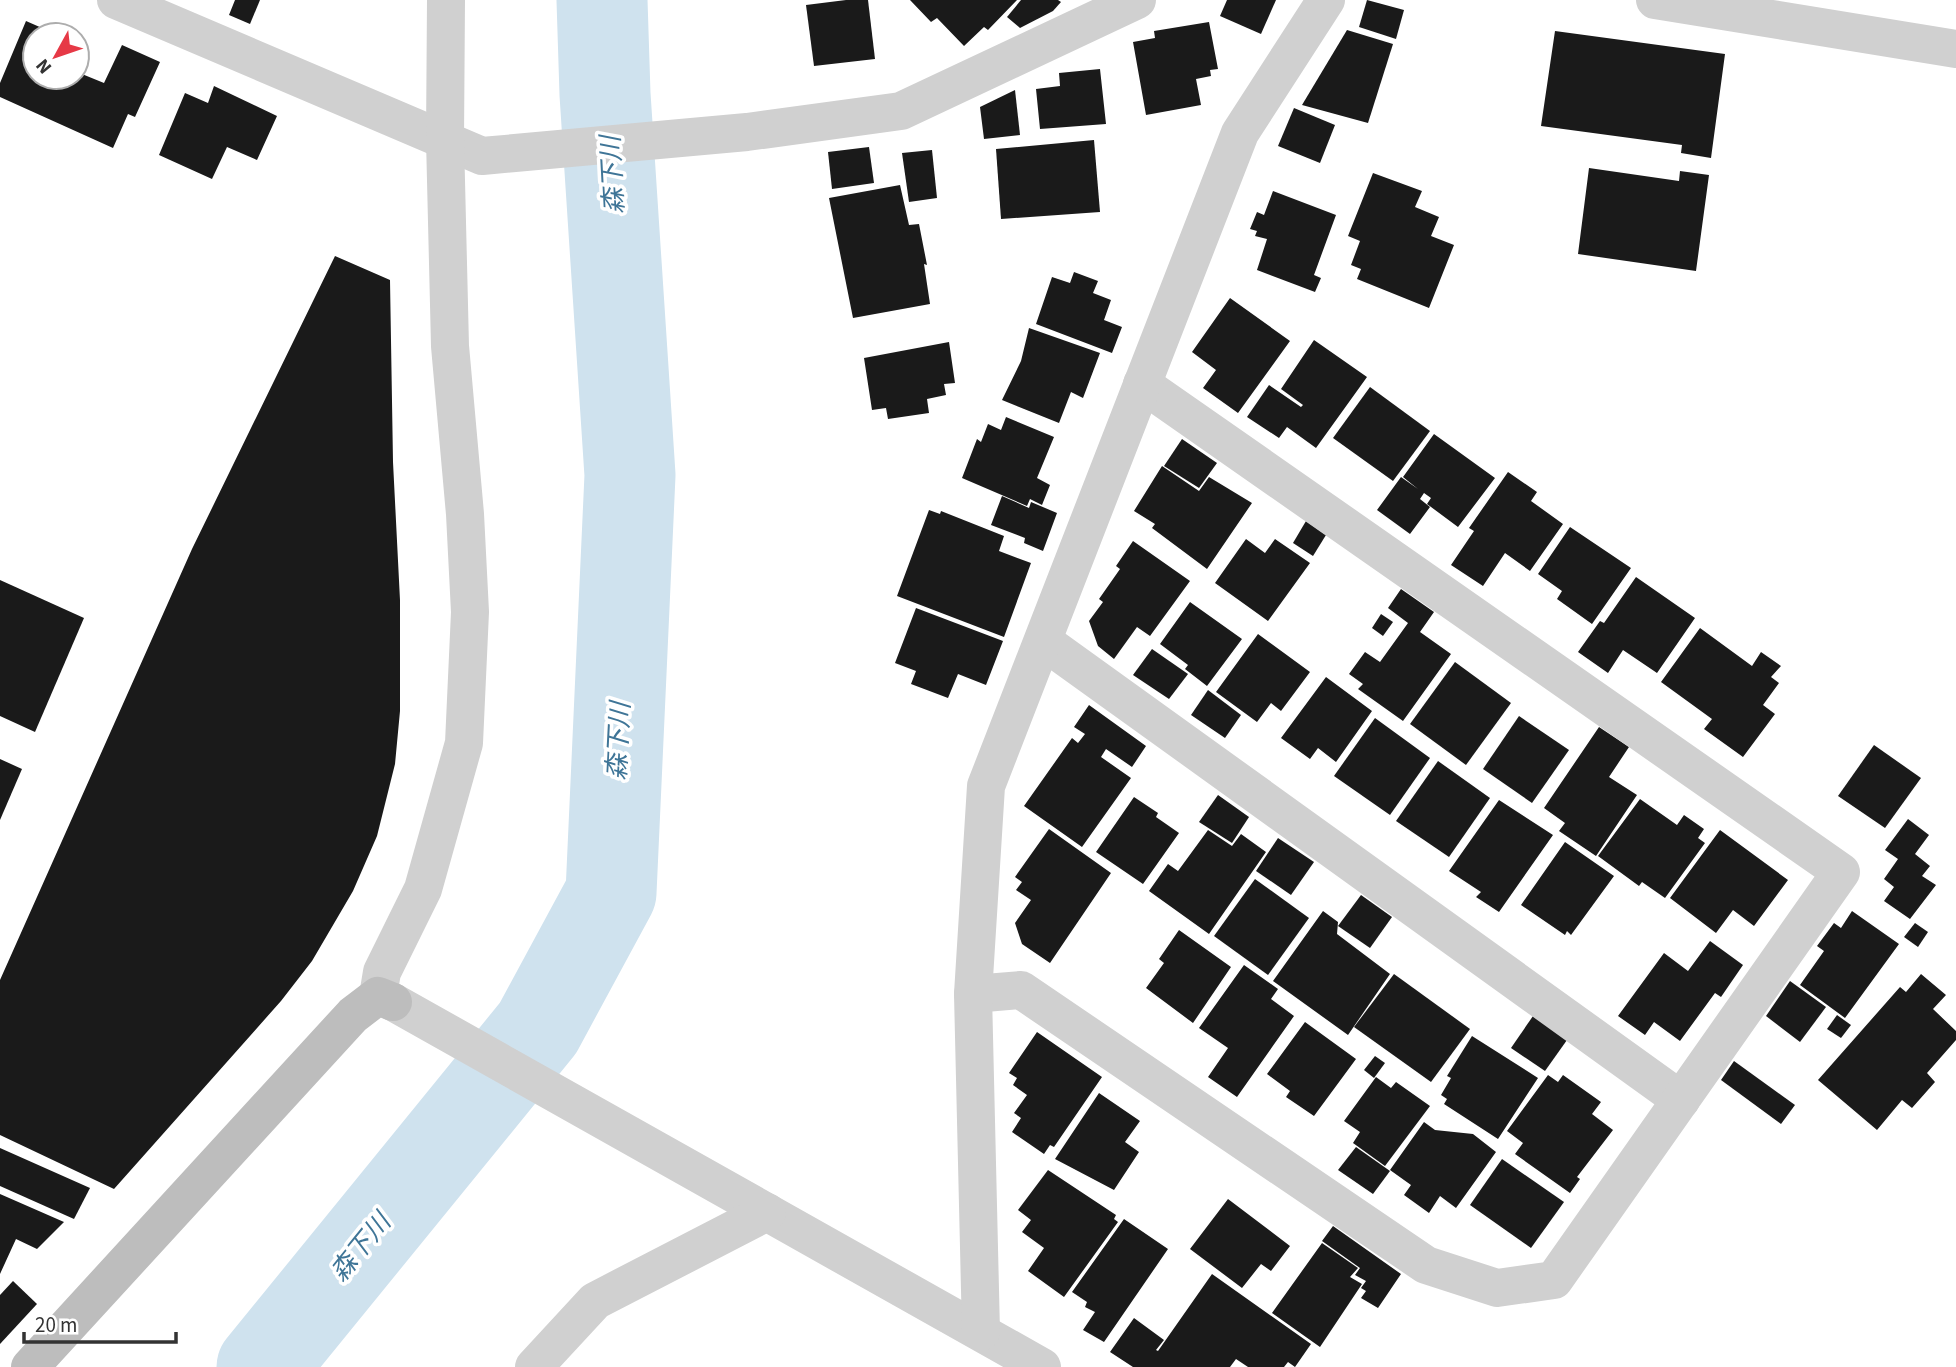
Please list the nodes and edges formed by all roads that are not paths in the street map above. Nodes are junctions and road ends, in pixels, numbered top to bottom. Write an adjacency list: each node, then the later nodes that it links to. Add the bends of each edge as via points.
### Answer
1 (116, 0): 7 (street)
2 (446, 0): 7 (street)
3 (1137, 0): 7 (street, via 901,111 747,132 481,156)
4 (1326, 0): 8 (street, via 1240,133)
5 (1655, 0): 6 (street)
6 (1956, 49)
7 (445, 139): 11 (street, via 450,346 470,612 464,743 423,889 382,972)
8 (1142, 384): 9 (street); 12 (street, via 1841,872)
9 (1043, 640): 10 (street, via 986,786); 12 (street)
10 (974, 994): 12 (street, via 1021,990 1426,1265 1497,1288 1554,1280); 14 (street)
11 (385, 999): 13 (street); 15 (street, via 354,1015)
12 (1681, 1100)
13 (768, 1212): 14 (street); 16 (street, via 595,1301)
14 (981, 1332): 17 (street)
15 (30, 1367)
16 (534, 1367)
17 (1042, 1367)

